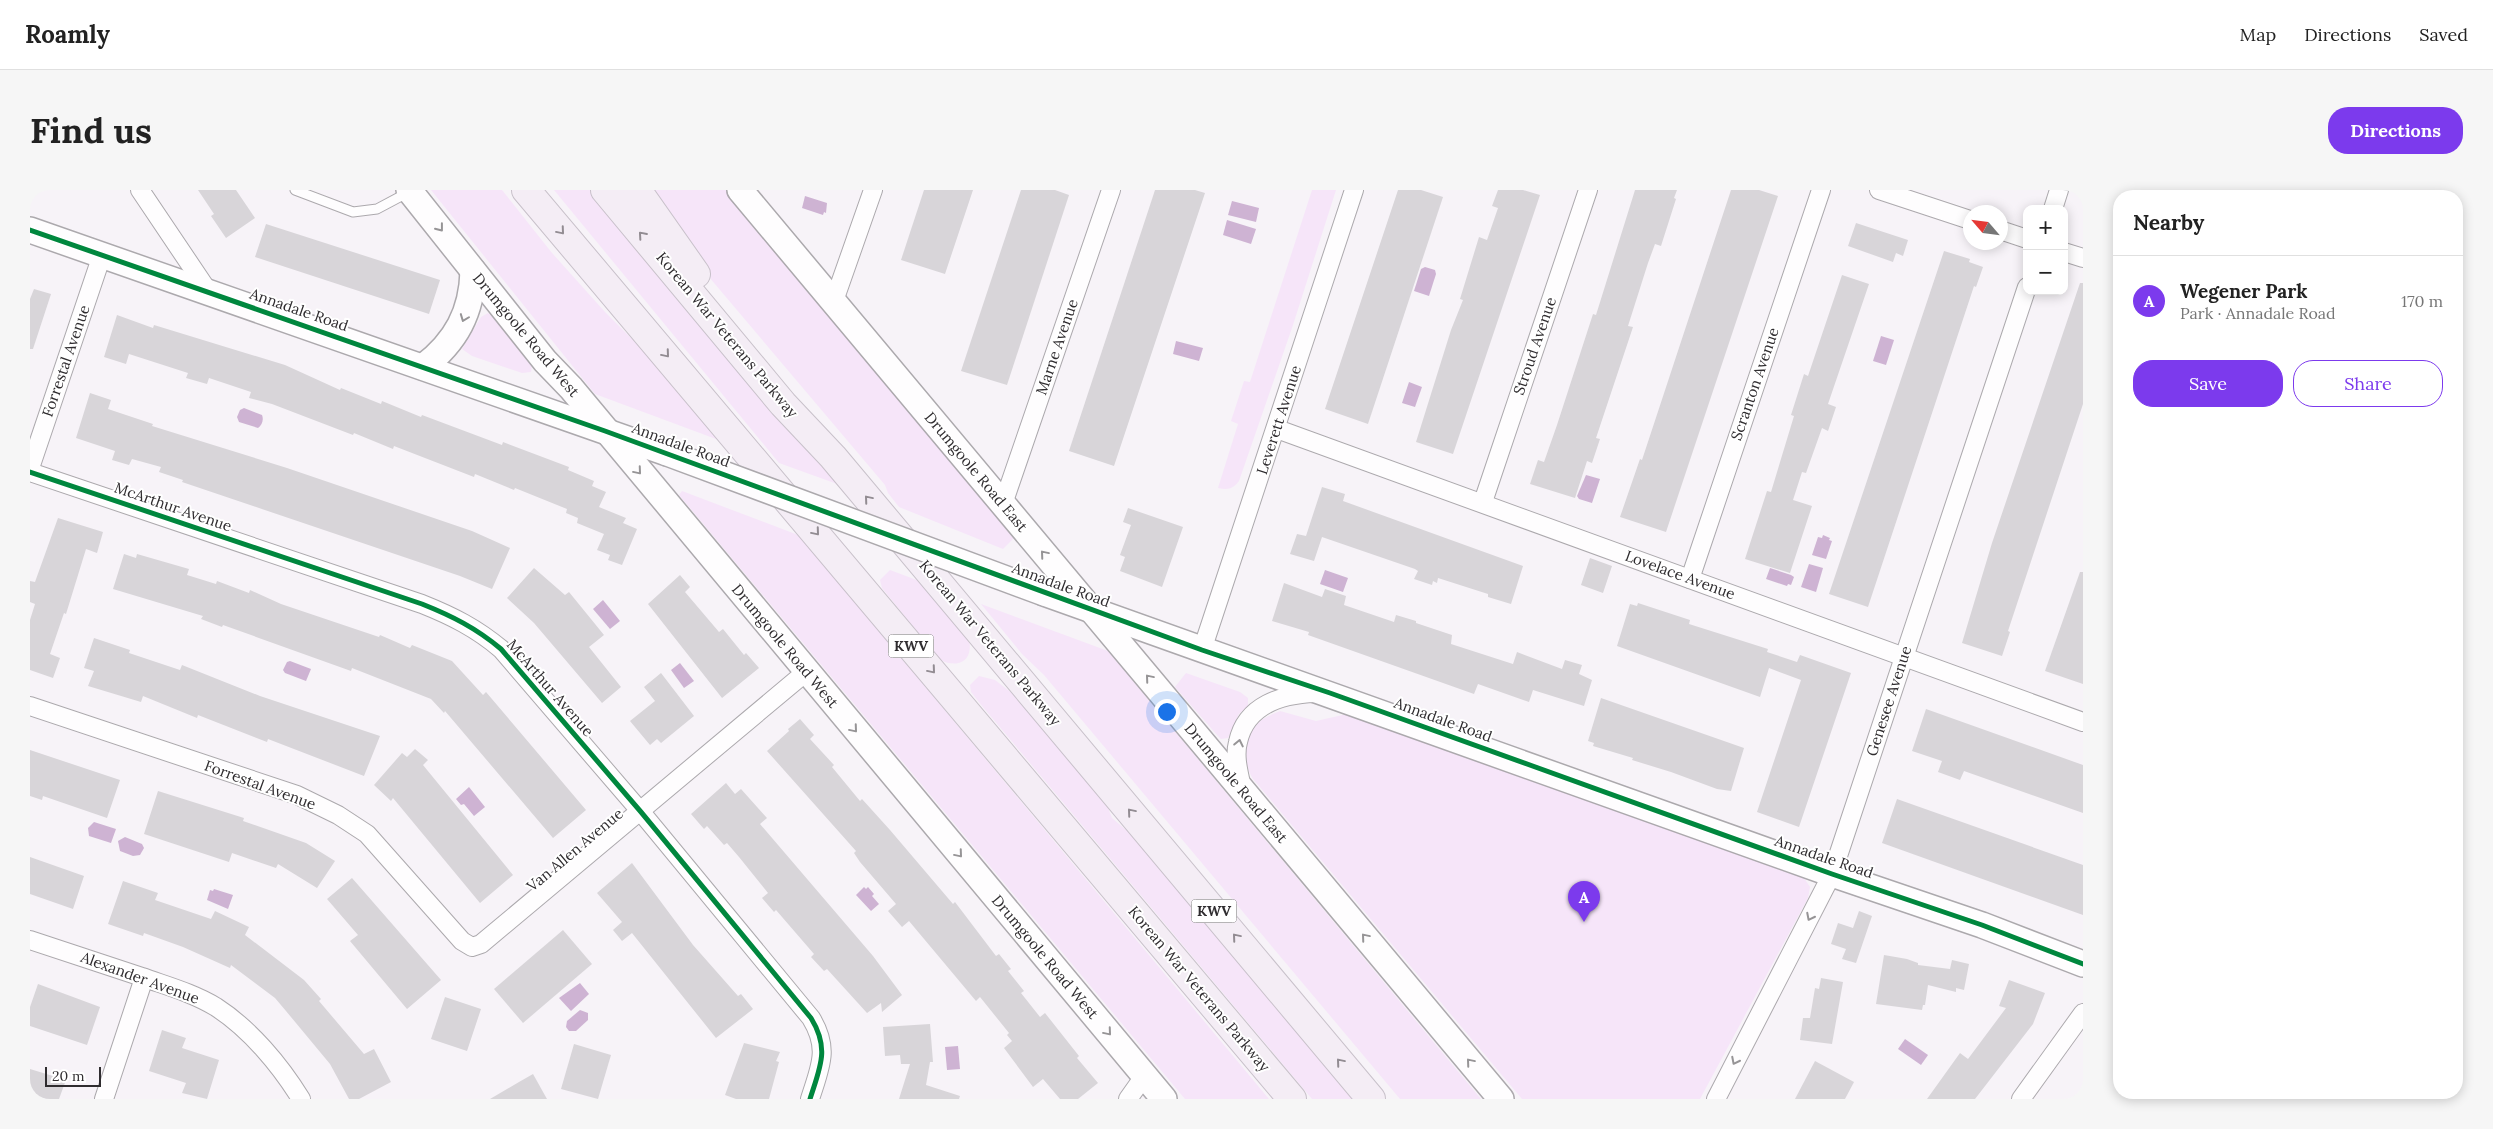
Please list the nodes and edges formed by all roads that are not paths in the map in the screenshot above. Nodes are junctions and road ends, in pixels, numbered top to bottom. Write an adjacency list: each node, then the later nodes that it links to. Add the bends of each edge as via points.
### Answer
1 (140, 190): 24 (street)
2 (295, 190): 14 (lane, via 353,212 377,209)
3 (526, 190): 57 (highway, Korean War Veterans Parkway / KWV, one-way to 57)
4 (605, 190): 30 (highway, Korean War Veterans Parkway / KWV, one-way to 4, via 783,404)
5 (637, 190): 30 (highway, via 734,327 791,398)
6 (740, 190): 26 (main road, Drumgoole Road East)
7 (873, 190): 26 (street)
8 (1111, 190): 34 (street, Marne Avenue)
9 (1354, 190): 28 (street, Leverett Avenue)
10 (1588, 190): 33 (street, Stroud Avenue)
11 (1821, 190): 35 (street, Scranton Avenue)
12 (1879, 190): 16 (street)
13 (2059, 190): 15 (street)
14 (410, 191): 23 (main road, Drumgoole Road West, one-way to 23)
15 (2054, 205)
16 (1963, 218)
17 (30, 230): 21 (main road, Annadale Road)
18 (2008, 233): 19 (street)
19 (2023, 238)
20 (2068, 253): 22 (street)
21 (102, 255): 24 (main road, Annadale Road); 31 (street, Forrestal Avenue)
22 (2083, 258)
23 (474, 271): 27 (main road, one-way to 27, via 461,326 442,351); 29 (main road, Drumgoole Road West)
24 (208, 291): 27 (main road, Annadale Road)
25 (2024, 295): 38 (street, Genesee Avenue)
26 (834, 301): 34 (main road, Drumgoole Road East)
27 (423, 367): 29 (main road, Annadale Road)
28 (1277, 429): 33 (street, Lovelace Avenue); 37 (street, Leverett Avenue)
29 (605, 431): 36 (main road, Annadale Road, bridge); 39 (main road, Drumgoole Road West, one-way to 39)
30 (833, 458): 58 (highway, Korean War Veterans Parkway / KWV, one-way to 30)
31 (30, 468)
32 (30, 472): 44 (street, McArthur Avenue, via 422,604 479,630 501,649)
33 (1483, 502): 35 (street, Lovelace Avenue)
34 (1002, 504): 36 (main road, Drumgoole Road East, one-way to 34)
35 (1690, 578): 38 (street, Lovelace Avenue)
36 (1091, 609): 37 (main road, Annadale Road); 43 (main road, Drumgoole Road East, one-way to 36)
37 (1202, 650): 40 (main road, Annadale Road)
38 (1904, 656): 42 (street, Lovelace Avenue); 45 (street, Genesee Avenue)
39 (806, 672): 44 (street, Van Allen Avenue); 51 (main road, Drumgoole Road West, one-way to 51)
40 (1330, 693): 43 (street, one-way to 40, via 1238,742 1250,718 1259,708 1274,700); 45 (main road, Annadale Road)
41 (30, 706): 47 (street, Forrestal Avenue, via 297,796 338,815 367,834 462,941)
42 (2083, 722)
43 (1242, 791): 59 (main road, Drumgoole Road East, one-way to 43)
44 (641, 812): 47 (street, Van Allen Avenue, via 481,944); 54 (street, McArthur Avenue, via 818,1028 822,1040 822,1062)
45 (1832, 874): 48 (main road, Annadale Road, via 1982,925); 60 (street, Genesee Avenue, one-way to 60)
46 (30, 940): 49 (street, Alexander Avenue)
47 (472, 947)
48 (2083, 964)
49 (144, 978): 52 (street); 53 (street, Alexander Avenue, via 202,999 232,1019 266,1053)
50 (2083, 1013): 61 (street)
51 (1145, 1075): 55 (street); 56 (main road, Drumgoole Road West)
52 (104, 1099)
53 (301, 1099)
54 (810, 1099)
55 (1128, 1099)
56 (1164, 1099)
57 (1292, 1099)
58 (1371, 1099)
59 (1501, 1099)
60 (1716, 1099)
61 (2021, 1099)

